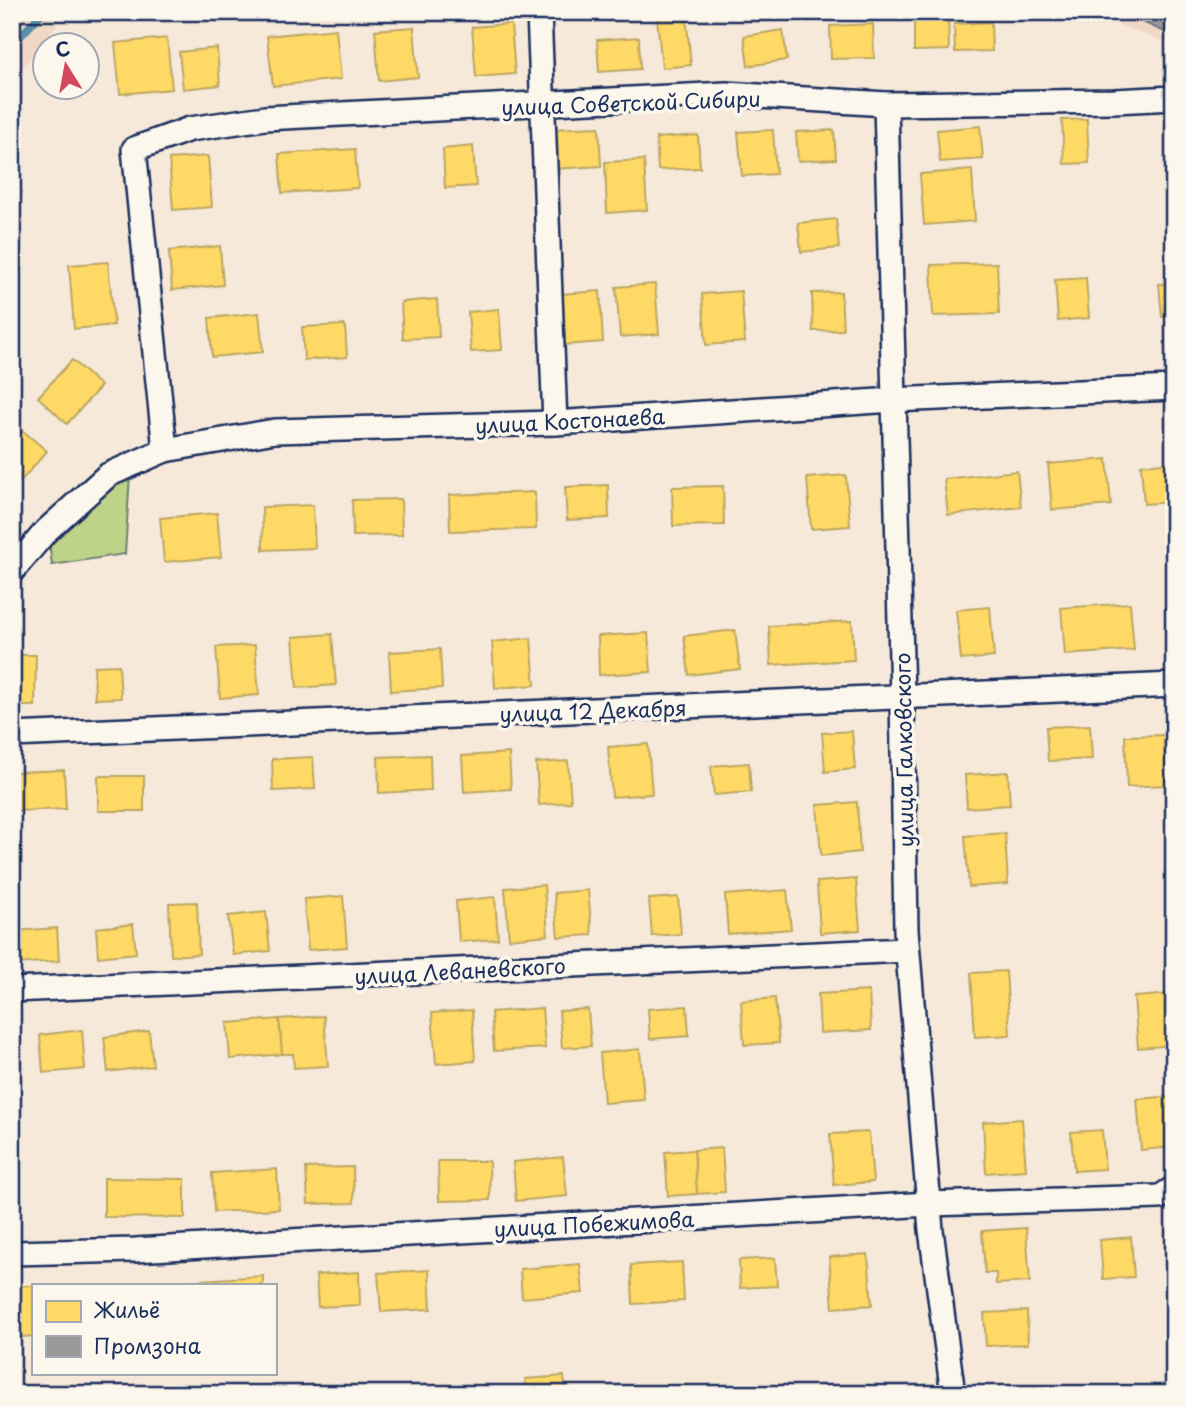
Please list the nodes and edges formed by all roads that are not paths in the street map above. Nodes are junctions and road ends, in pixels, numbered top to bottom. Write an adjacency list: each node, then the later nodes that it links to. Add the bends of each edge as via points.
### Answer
1 (539, 12): 3 (street)
2 (1174, 98): 4 (street, улица Советской Сибири)
3 (543, 104): 4 (street, улица Советской Сибири, via 726,94); 7 (street); 8 (street, улица Советской Сибири, via 265,118 190,128 134,149)
4 (886, 104): 6 (street, улица Галковского)
5 (1174, 388): 6 (street, улица Костонаева)
6 (893, 400): 7 (street, улица Костонаева); 11 (street, улица Галковского)
7 (555, 423): 8 (street, улица Костонаева, via 275,430)
8 (165, 450): 9 (street, улица Костонаева, via 108,475 46,531)
9 (12, 571)
10 (1174, 685): 11 (street, улица 12 Декабря)
11 (902, 696): 12 (street, улица 12 Декабря); 13 (street, улица Галковского)
12 (12, 735)
13 (908, 950): 14 (street, улица Леваневского); 16 (street, улица Галковского)
14 (12, 990)
15 (1174, 1188): 16 (street, улица Побежимова, via 1160,1197)
16 (929, 1204): 17 (street, улица Побежимова); 18 (street, улица Галковского)
17 (12, 1253)
18 (953, 1394)

